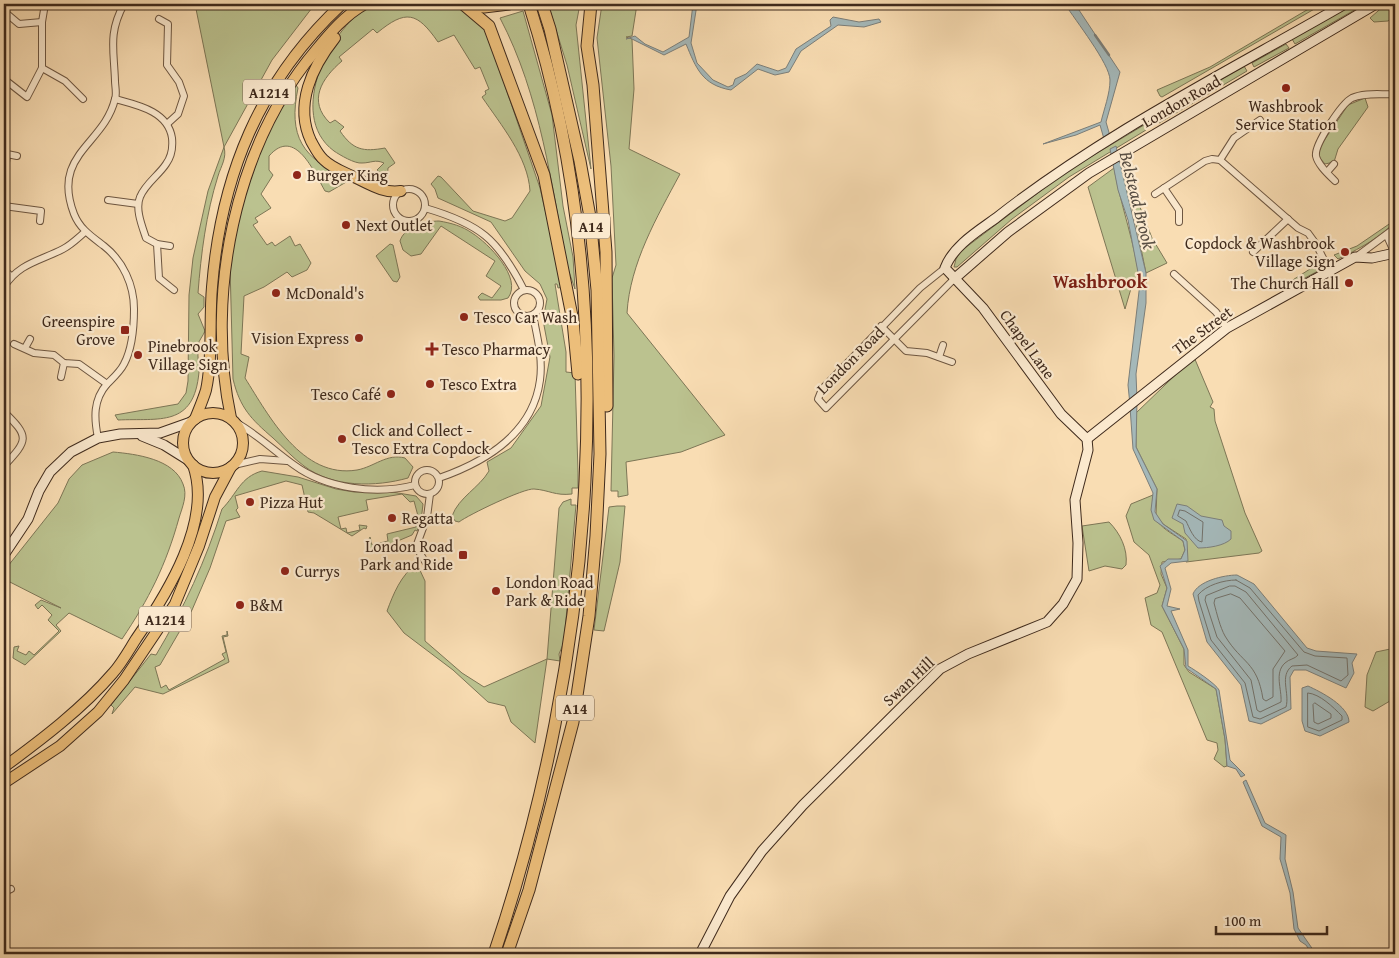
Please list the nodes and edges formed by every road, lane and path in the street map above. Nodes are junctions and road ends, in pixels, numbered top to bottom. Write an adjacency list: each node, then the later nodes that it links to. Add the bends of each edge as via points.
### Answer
1 (45, 4): 14 (street)
2 (124, 4): 19 (street, via 117,15 111,45)
3 (342, 4): 70 (main road, A1214, via 320,24 274,83 233,172 214,259 206,387)
4 (464, 4): 5 (highway, via 484,7); 68 (highway, A14, via 489,26 544,175 572,312 579,382)
5 (509, 4)
6 (529, 4): 68 (highway, A14, via 566,148 575,209 583,287)
7 (542, 4): 75 (highway, A14, via 580,161 590,217 597,290)
8 (591, 4): 75 (highway, A14, via 587,46 605,242 608,342 607,421)
9 (1345, 4): 46 (street, London Road, via 1064,168 961,245)
10 (1376, 4): 51 (street, London Road, via 1107,162 1025,220)
11 (361, 6): 29 (main road, via 315,66 304,109 307,132 317,153 328,164 386,192); 71 (main road, A1214, via 329,34 283,95 264,130 243,184 223,292 224,377)
12 (6, 13): 14 (street, via 19,24)
13 (159, 19): 21 (street, via 168,24 167,65 184,96 178,114)
14 (42, 22): 15 (street)
15 (42, 68): 16 (street, via 27,97); 18 (street, via 65,82)
16 (4, 79)
17 (1395, 94): 25 (street, via 1355,97 1343,106 1316,148 1316,158)
18 (83, 99)
19 (116, 99): 21 (street, via 140,105); 39 (street, via 96,135 80,152 70,177 71,207)
20 (1260, 120): 23 (street, via 1234,138)
21 (167, 124): 32 (street, via 171,156 144,189)
22 (17, 156): 26 (street, via 7,154)
23 (1220, 160): 28 (street, via 1205,161); 35 (street)
24 (1334, 164): 25 (street)
25 (1327, 172): 27 (street)
26 (4, 180)
27 (1335, 181)
28 (1164, 188): 30 (street); 37 (street, via 1179,210)
29 (401, 191): 34 (street, via 412,190 420,194); 34 (street, via 394,198 393,208 402,220 416,220)
30 (1155, 194)
31 (108, 200): 32 (street)
32 (138, 204): 41 (street, via 146,238)
33 (4, 206): 36 (street, via 41,211)
34 (425, 208): 54 (street, via 457,218 484,234 506,259)
35 (1288, 219): 43 (street); 48 (street, via 1308,234)
36 (40, 221)
37 (1179, 222)
38 (1395, 228): 40 (street, The Street)
39 (85, 232): 50 (street, via 65,248 27,264); 67 (street, via 120,263 133,295 127,356 122,368)
40 (1387, 236): 44 (street); 45 (street, The Street)
41 (157, 244): 42 (street); 53 (street, via 158,274 163,283)
42 (170, 246)
43 (1253, 252)
44 (1395, 253): 45 (street, via 1372,258)
45 (1355, 257): 48 (street, The Street)
46 (944, 268): 51 (street, Chapel Lane); 56 (street, London Road)
47 (4, 270): 50 (street)
48 (1330, 270): 57 (street, The Street)
49 (1174, 274): 57 (street, via 1216,312)
50 (11, 276): 52 (street)
51 (954, 279): 58 (street, London Road); 74 (street, Chapel Lane, via 983,308 1061,414)
52 (4, 287)
53 (174, 290)
54 (524, 290): 55 (street, via 533,291 539,297 540,308); 55 (street, via 516,296 515,307 520,314)
55 (533, 315): 80 (street, via 540,355 540,381 527,418 510,440 489,455)
56 (881, 326): 58 (street); 58 (street, London Road, via 822,389 818,399 826,408)
57 (1227, 328): 74 (street, The Street)
58 (893, 338): 63 (street, via 906,351)
59 (30, 339): 62 (street)
60 (14, 344): 62 (street)
61 (943, 344): 63 (street)
62 (25, 348): 65 (street, via 34,353 54,355)
63 (939, 357): 64 (street)
64 (952, 362)
65 (64, 363): 66 (street); 67 (street, via 83,366)
66 (62, 378)
67 (107, 384): 73 (street, via 95,410)
68 (586, 407): 89 (highway, A14, via 580,538 572,621 556,720 514,894)
69 (4, 412): 78 (street, via 24,435 20,448)
70 (193, 420): 71 (main road, via 216,412); 72 (street, via 169,431); 77 (main road, via 185,432 183,443)
71 (233, 420): 76 (street); 79 (main road, via 242,432 243,446 239,459)
72 (138, 434): 73 (street); 77 (street, via 164,445)
73 (98, 438): 83 (street, via 71,452 50,472 28,519)
74 (1087, 439): 91 (street, Swan Hill, via 1088,450 1076,500 1077,579 1063,604 1047,622 940,669 762,851 730,896)
75 (600, 454): 90 (highway, A14, via 589,616 573,722 529,890)
76 (289, 461): 79 (street, via 260,458); 81 (street, via 313,476 347,487 373,489)
77 (190, 462): 79 (main road, via 207,472 216,473); 85 (main road, A1214, via 198,488 196,512 185,550 165,597 113,673 44,738)
78 (4, 466)
79 (232, 466): 86 (main road, A1214, via 215,497 175,604 124,680 98,712 60,746)
80 (439, 478): 81 (street, via 432,470 423,470 416,476); 82 (street, via 438,487)
81 (415, 485): 82 (street, via 420,492)
82 (430, 494): 84 (street, via 427,518 416,547)
83 (4, 555)
84 (426, 563)
85 (4, 767)
86 (4, 783)
87 (11, 889): 88 (street)
88 (4, 892)
89 (494, 954)
90 (507, 954)
91 (700, 954)

